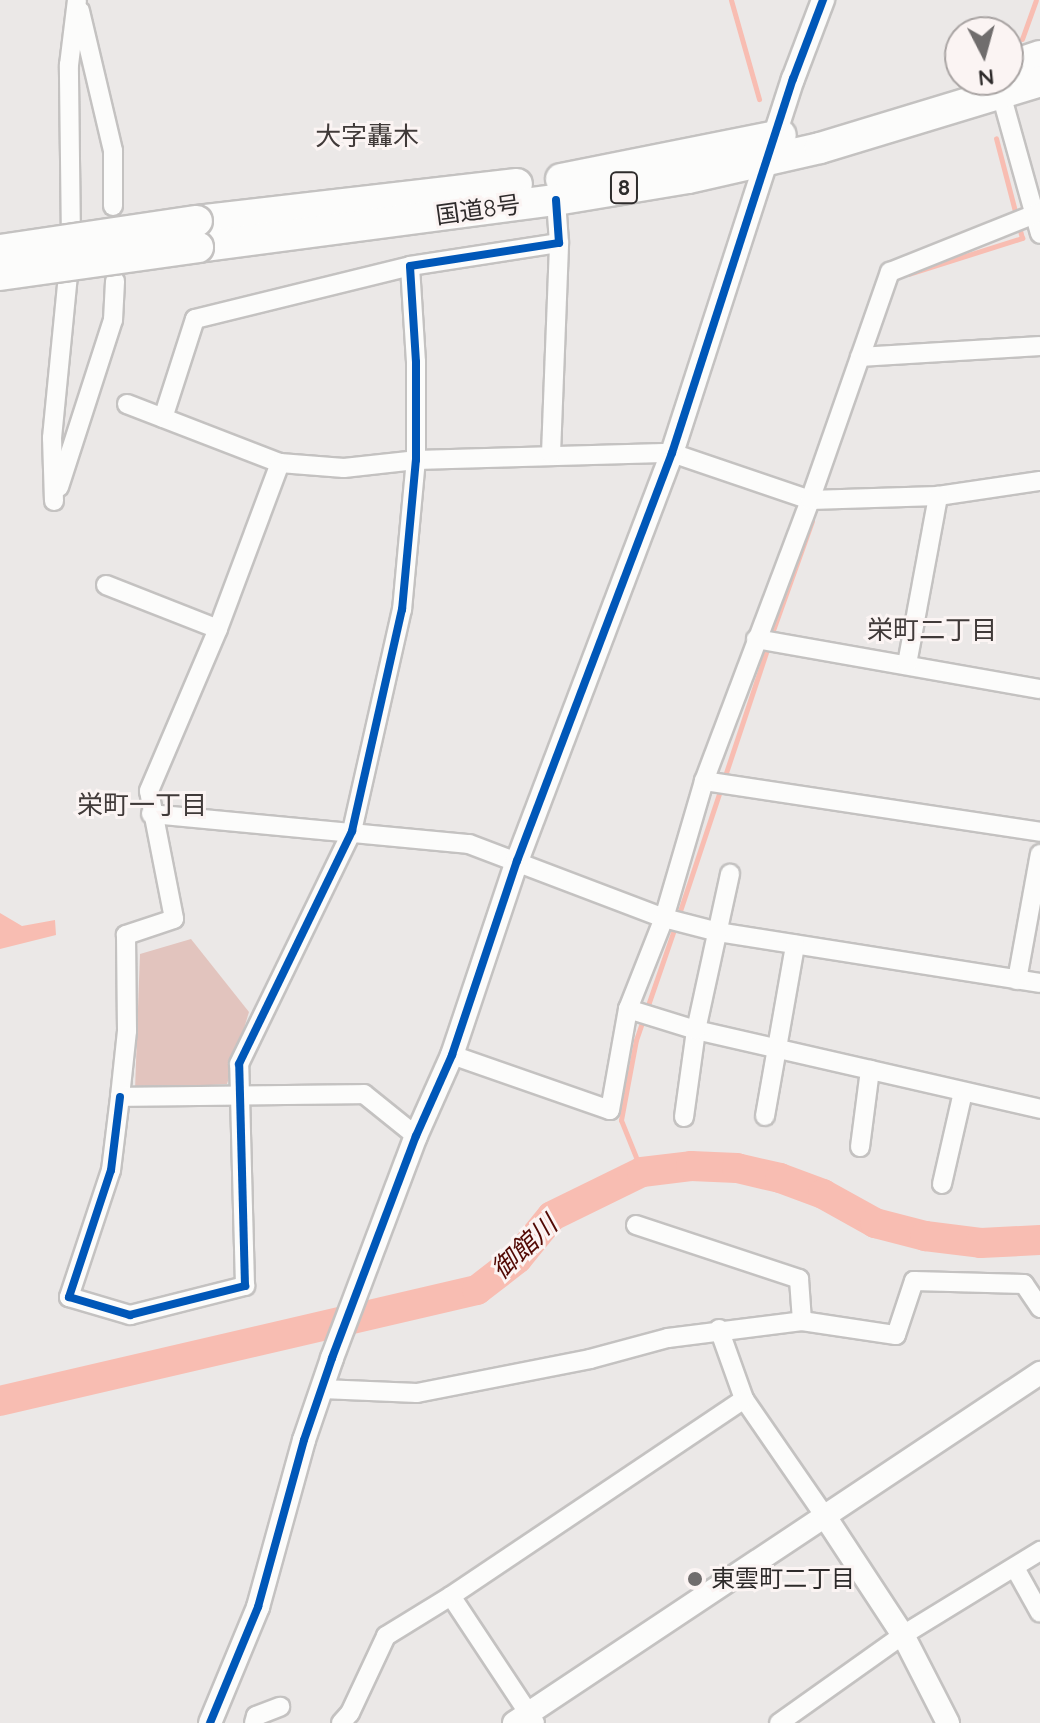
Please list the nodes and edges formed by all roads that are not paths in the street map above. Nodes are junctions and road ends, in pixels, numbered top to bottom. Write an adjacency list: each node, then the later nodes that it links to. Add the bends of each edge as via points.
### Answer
1 (78, 0): 8 (street, via 113,151); 14 (street, via 69,65)
2 (823, 0): 6 (street)
3 (944, 91): 6 (highway, 国道8号 / 8)
4 (961, 96): 6 (highway, 国道8号 / 8, via 820,148)
5 (1008, 96): 9 (street)
6 (772, 147): 7 (highway, 国道8号 / 8, via 688,178); 10 (highway, 国道8号 / 8); 22 (street)
7 (556, 200): 10 (highway, 国道8号 / 8); 12 (street)
8 (113, 206)
9 (1037, 212): 11 (street); 19 (street, via 890,272)
10 (198, 234): 14 (highway, 国道8号 / 8, bridge)
11 (1040, 234)
12 (559, 243): 15 (street); 23 (street)
13 (0, 250): 14 (highway, 国道8号 / 8, bridge)
14 (70, 253): 16 (highway, 国道8号 / 8, bridge); 17 (street, via 52,438 54,501 113,320)
15 (410, 266): 21 (street, via 195,319); 24 (street)
16 (0, 275)
17 (115, 281)
18 (1040, 346): 19 (street)
19 (860, 357): 28 (street)
20 (127, 404): 21 (street)
21 (163, 418): 25 (street)
22 (672, 453): 23 (street); 28 (street); 39 (street)
23 (551, 454): 24 (street)
24 (416, 460): 25 (street, via 344,468); 36 (street, via 402,610)
25 (280, 463): 30 (street)
26 (1040, 481): 27 (street)
27 (938, 496): 28 (street); 32 (street)
28 (810, 500): 31 (street)
29 (106, 585): 30 (street)
30 (218, 629): 35 (street, via 149,791)
31 (756, 639): 32 (street); 34 (street)
32 (907, 664): 33 (street)
33 (1040, 689)
34 (704, 781): 37 (street); 41 (street)
35 (151, 814): 36 (street); 53 (street, via 174,919 126,935 127,1031)
36 (352, 831): 39 (street, via 469,844); 52 (street, via 239,1064)
37 (1040, 832)
38 (1040, 854): 44 (street)
39 (517, 861): 41 (street); 49 (street)
40 (730, 874): 42 (street)
41 (664, 918): 42 (street); 46 (street)
42 (718, 932): 43 (street); 47 (street)
43 (795, 945): 44 (street); 48 (street)
44 (1017, 980): 45 (street)
45 (1040, 983)
46 (628, 1009): 47 (street); 49 (street, via 610,1110)
47 (696, 1030): 48 (street); 56 (street)
48 (778, 1050): 50 (street); 55 (street)
49 (452, 1055): 57 (street)
50 (870, 1070): 51 (street); 58 (street)
51 (963, 1092): 54 (street); 59 (street)
52 (240, 1095): 53 (street); 53 (street, via 245,1286 130,1315 69,1297 111,1170); 57 (street, via 364,1094)
53 (120, 1097)
54 (1040, 1109)
55 (765, 1116)
56 (684, 1117)
57 (416, 1136): 65 (street)
58 (860, 1147)
59 (942, 1184)
60 (636, 1225): 62 (street, via 799,1279)
61 (1040, 1308): 62 (street, via 1024,1284 914,1281 896,1335)
62 (802, 1321): 63 (street)
63 (719, 1329): 65 (street, via 441,1389 389,1394); 66 (street)
64 (1040, 1373): 67 (street)
65 (322, 1389): 76 (street, via 258,1607)
66 (744, 1399): 67 (street); 70 (street)
67 (826, 1518): 72 (street); 74 (street)
68 (1040, 1551): 69 (street)
69 (1015, 1568): 71 (street); 72 (street)
70 (451, 1596): 74 (street); 78 (street, via 386,1636)
71 (1040, 1613)
72 (903, 1635): 75 (street); 79 (street)
73 (280, 1707): 77 (street, via 256,1716)
74 (526, 1720)
75 (787, 1721)
76 (210, 1723)
77 (254, 1723)
78 (341, 1723)
79 (948, 1723)

